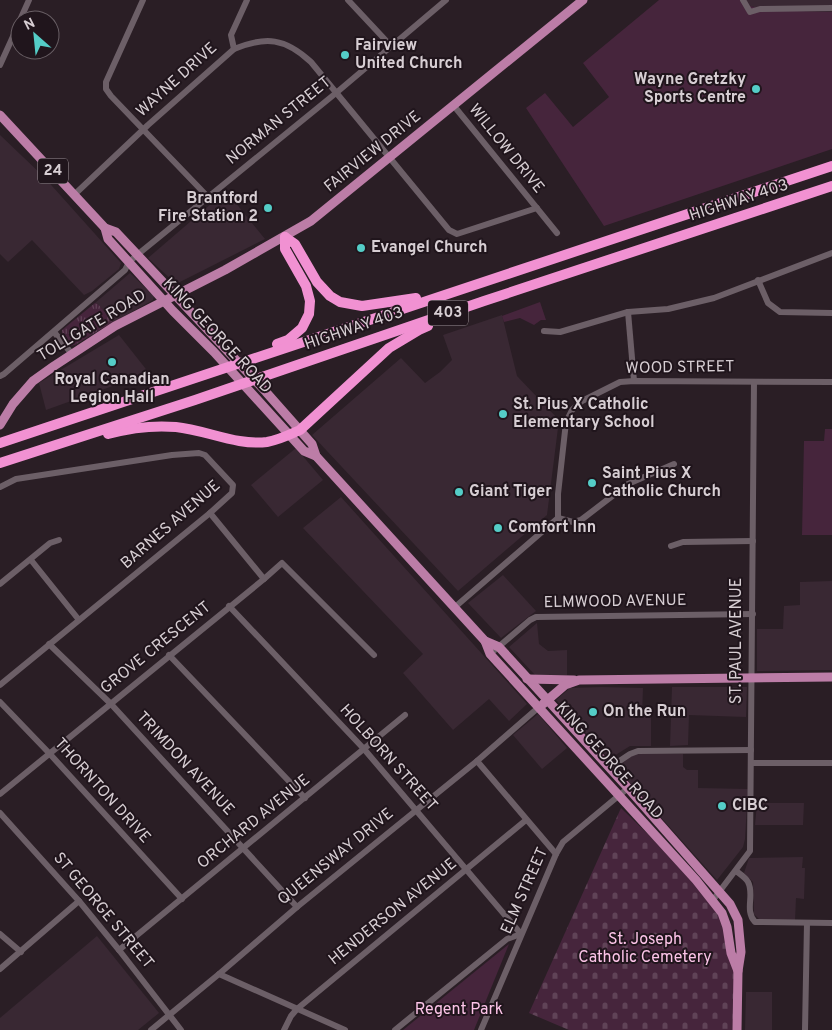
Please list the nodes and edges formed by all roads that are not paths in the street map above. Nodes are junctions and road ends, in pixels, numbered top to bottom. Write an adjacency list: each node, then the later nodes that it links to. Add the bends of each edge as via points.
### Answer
1 (143, 0): 15 (street, via 106,82 106,89)
2 (247, 0): 10 (street, via 231,35)
3 (348, 0): 9 (street)
4 (446, 0): 9 (street, NORMAN STREET)
5 (583, 0): 13 (main road, FAIRVIEW DRIVE)
6 (743, 0): 7 (street, via 750,12 760,9)
7 (832, 8)
8 (10, 42): 11 (street)
9 (391, 46): 12 (street, NORMAN STREET)
10 (234, 49): 12 (street, WAYNE DRIVE, via 250,42 284,42 311,62); 15 (street, WAYNE DRIVE)
11 (0, 65)
12 (336, 93): 16 (street, WAYNE DRIVE); 20 (street, NORMAN STREET)
13 (454, 106): 16 (main road, FAIRVIEW DRIVE); 21 (street, WILLOW DRIVE)
14 (0, 115): 19 (main road, KING GEORGE ROAD / 24)
15 (144, 129): 19 (street, WAYNE DRIVE); 20 (street)
16 (389, 158): 21 (street, WILLOW DRIVE, via 450,230 457,234); 24 (main road, FAIRVIEW DRIVE, via 311,221)
17 (832, 166): 28 (highway, HIGHWAY 403 / 403)
18 (832, 186): 32 (highway, HIGHWAY 403 / 403)
19 (75, 194): 22 (main road, KING GEORGE ROAD / 24)
20 (207, 196): 26 (street, NORMAN STREET)
21 (537, 208): 23 (street, WILLOW DRIVE)
22 (105, 228): 26 (main road, KING GEORGE ROAD / 24, via 116,232); 27 (main road, KING GEORGE ROAD / 24, via 108,239)
23 (557, 233)
24 (285, 237): 28 (highway, via 295,244 330,296 340,302 362,306 407,300); 30 (main road, FAIRVIEW DRIVE); 38 (highway, via 285,249 306,286 309,314 302,328 288,340)
25 (832, 253): 29 (street)
26 (137, 255): 27 (street, NORMAN STREET); 30 (main road, KING GEORGE ROAD / 24)
27 (127, 266): 31 (main road, KING GEORGE ROAD / 24); 36 (street, NORMAN STREET)
28 (500, 276): 38 (highway, HIGHWAY 403 / 403)
29 (758, 280): 33 (street, via 714,298 668,309); 34 (street, via 768,303 780,312)
30 (175, 295): 31 (main road, FAIRVIEW DRIVE); 44 (main road, KING GEORGE ROAD / 24)
31 (164, 301): 37 (main road, TOLLGATE ROAD); 45 (main road, KING GEORGE ROAD / 24)
32 (484, 301): 44 (highway, via 419,330 389,348); 46 (highway, HIGHWAY 403 / 403, via 195,400)
33 (628, 312): 35 (street, via 560,332); 40 (street)
34 (832, 313)
35 (544, 331)
36 (54, 332): 37 (street); 39 (street, NORMAN STREET)
37 (72, 354): 43 (main road, TOLLGATE ROAD, via 33,381)
38 (243, 362): 47 (highway, HIGHWAY 403 / 403)
39 (0, 376)
40 (634, 380): 41 (street, WOOD STREET); 53 (street, WOOD STREET, via 620,382 582,400 572,410 566,422)
41 (754, 382): 42 (street, WOOD STREET); 55 (street, ST. PAUL AVENUE)
42 (832, 382)
43 (0, 425)
44 (300, 430): 45 (highway); 48 (main road, KING GEORGE ROAD, via 312,444)
45 (289, 435): 46 (highway, via 267,442 247,442 178,427 153,426); 48 (main road, KING GEORGE ROAD, via 304,451)
46 (64, 441): 49 (highway, HIGHWAY 403 / 403)
47 (0, 442)
48 (316, 456): 61 (main road, KING GEORGE ROAD)
49 (0, 463)
50 (674, 464): 53 (street, via 628,484 581,520 573,522)
51 (0, 487): 52 (street, BARNES AVENUE, via 16,479 199,453 205,455 233,485 232,493)
52 (210, 513): 58 (street); 63 (street, BARNES AVENUE)
53 (558, 518): 61 (street)
54 (59, 540): 57 (street, via 50,543)
55 (753, 541): 56 (street, via 683,542); 62 (street, ST. PAUL AVENUE)
56 (671, 546)
57 (31, 560): 59 (street); 63 (street)
58 (264, 579): 60 (street, GROVE CRESCENT); 69 (street, GROVE CRESCENT, via 282,563)
59 (0, 584)
60 (229, 606): 68 (street, GROVE CRESCENT); 80 (street, HOLBORN STREET)
61 (455, 607): 64 (main road, KING GEORGE ROAD)
62 (753, 614): 66 (street, ELMWOOD AVENUE, via 536,617); 70 (street, ST. PAUL AVENUE)
63 (79, 620): 65 (street, BARNES AVENUE)
64 (485, 641): 66 (main road, KING GEORGE ROAD); 67 (main road, KING GEORGE ROAD)
65 (49, 644): 74 (street, BARNES AVENUE); 77 (street, TRIMDON AVENUE)
66 (498, 647): 67 (street, ELMWOOD AVENUE); 72 (main road, KING GEORGE ROAD)
67 (490, 654): 78 (main road, KING GEORGE ROAD)
68 (169, 655): 77 (street, GROVE CRESCENT); 90 (street)
69 (374, 655)
70 (752, 678): 71 (main road); 73 (main road); 81 (street, ST. PAUL AVENUE)
71 (832, 678)
72 (527, 679): 73 (main road); 75 (main road, KING GEORGE ROAD)
73 (579, 680): 75 (main road, via 565,685)
74 (0, 685)
75 (547, 701): 78 (main road); 86 (main road, KING GEORGE ROAD)
76 (0, 702): 82 (street, THORNTON DRIVE)
77 (111, 704): 82 (street, GROVE CRESCENT); 94 (street, TRIMDON AVENUE)
78 (539, 707): 83 (street, QUEENSWAY DRIVE); 89 (main road, KING GEORGE ROAD)
79 (405, 715): 80 (street, ORCHARD AVENUE)
80 (364, 749): 90 (street, ORCHARD AVENUE); 91 (street, HOLBORN STREET)
81 (751, 750): 84 (street, ST. PAUL AVENUE); 86 (street, via 638,751)
82 (49, 753): 88 (street, GROVE CRESCENT); 99 (street, THORNTON DRIVE)
83 (477, 761): 91 (street, QUEENSWAY DRIVE); 93 (street)
84 (751, 763): 85 (street); 97 (street, ST. PAUL AVENUE, via 750,851)
85 (832, 763)
86 (609, 768): 87 (main road, KING GEORGE ROAD)
87 (628, 788): 89 (street, ELM STREET); 98 (main road, KING GEORGE ROAD)
88 (0, 794)
89 (619, 795): 95 (street, ELM STREET, via 563,842); 100 (main road, KING GEORGE ROAD)
90 (305, 798): 94 (street, ORCHARD AVENUE)
91 (416, 810): 96 (street, HOLBORN STREET); 102 (street, QUEENSWAY DRIVE)
92 (0, 813): 101 (street, ST GEORGE STREET)
93 (526, 820): 95 (street); 96 (street, HENDERSON AVENUE)
94 (244, 849): 99 (street, ORCHARD AVENUE); 102 (street, TRIMDON AVENUE)
95 (556, 854): 106 (street, ELM STREET)
96 (467, 869): 106 (street, HOLBORN STREET); 112 (street, HENDERSON AVENUE)
97 (736, 871): 98 (street, ST. PAUL AVENUE); 103 (street, via 748,881 750,912 755,922)
98 (720, 892): 100 (street, ST. PAUL AVENUE); 110 (main road, via 738,920 741,952)
99 (182, 899): 107 (street, ORCHARD AVENUE)
100 (713, 900): 110 (main road, via 727,927)
101 (79, 901): 107 (street, ST GEORGE STREET); 108 (street)
102 (296, 907): 111 (street, QUEENSWAY DRIVE)
103 (807, 923): 104 (street); 121 (street)
104 (832, 923)
105 (0, 934): 108 (street)
106 (521, 934): 118 (street, via 506,939); 119 (street, ELM STREET)
107 (120, 950): 113 (street, ST GEORGE STREET)
108 (21, 952): 109 (street)
109 (0, 969)
110 (738, 971): 120 (main road)
111 (219, 974): 112 (street); 113 (street, QUEENSWAY DRIVE)
112 (297, 1009): 116 (street, HENDERSON AVENUE); 117 (street)
113 (169, 1014): 114 (street, QUEENSWAY DRIVE); 115 (street, ST GEORGE STREET)
114 (151, 1030)
115 (181, 1030)
116 (284, 1030)
117 (345, 1030)
118 (395, 1030)
119 (481, 1030)
120 (737, 1030)
121 (805, 1030)

